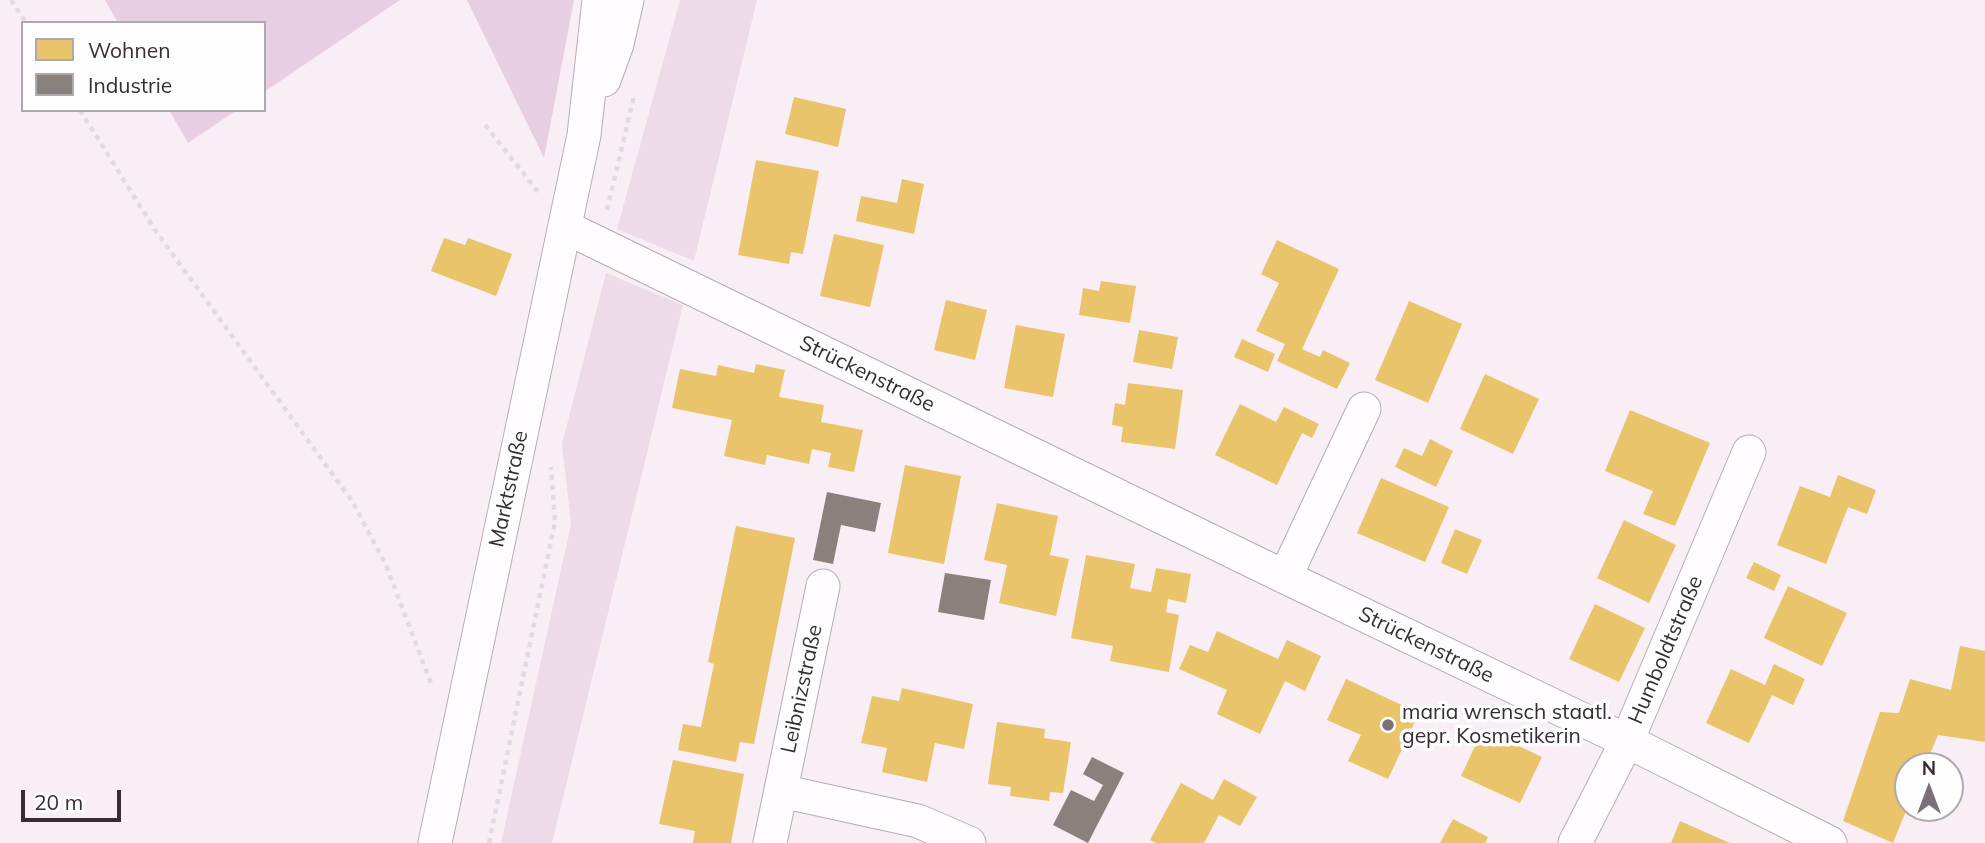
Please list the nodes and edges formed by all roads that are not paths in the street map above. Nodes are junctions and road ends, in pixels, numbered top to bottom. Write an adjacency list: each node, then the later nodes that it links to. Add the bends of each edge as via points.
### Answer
1 (599, 0): 3 (street, Marktstraße)
2 (627, 0): 3 (street, Marktstraße, via 617,44)
3 (584, 135): 4 (street, Marktstraße)
4 (565, 227): 7 (street, Strückenstraße); 11 (street, Marktstraße)
5 (1364, 409): 7 (street)
6 (1749, 452): 9 (street, Humboldtstraße)
7 (1285, 577): 9 (street, Strückenstraße)
8 (823, 586): 10 (street, Leibnizstraße)
9 (1628, 741): 14 (street, Humboldtstraße); 15 (street, Strückenstraße)
10 (781, 791): 12 (street, Leibnizstraße); 13 (street, via 918,821)
11 (435, 843)
12 (770, 843)
13 (969, 843)
14 (1575, 843)
15 (1830, 843)

